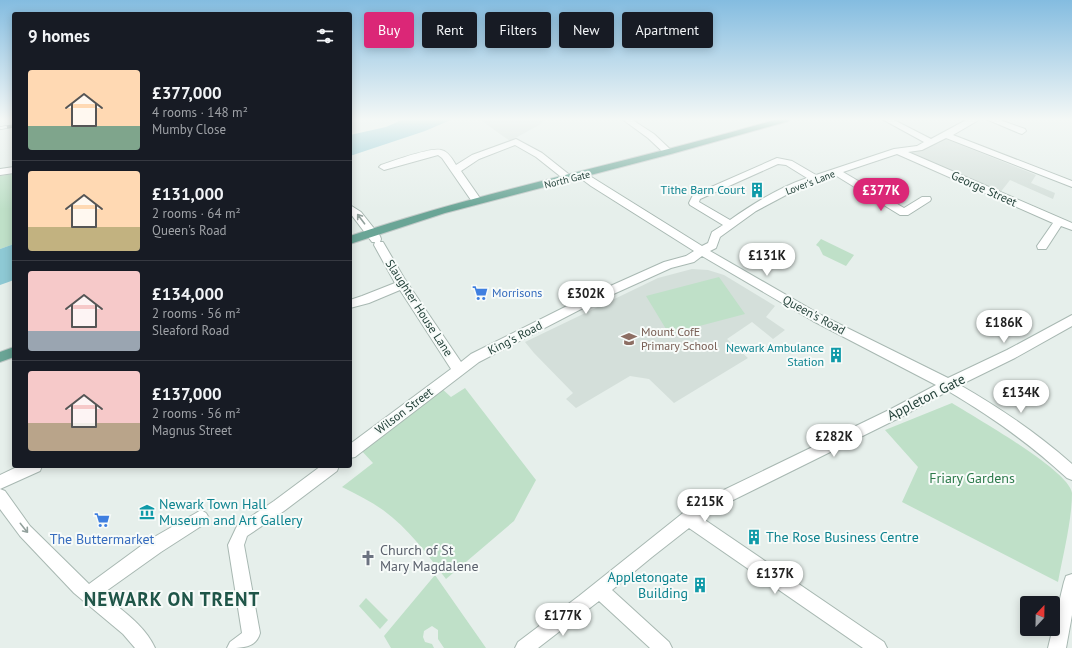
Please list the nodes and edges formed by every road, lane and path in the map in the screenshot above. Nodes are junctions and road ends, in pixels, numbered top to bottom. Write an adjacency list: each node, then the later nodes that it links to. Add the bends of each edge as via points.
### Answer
1 (497, 149): 11 (street, via 469,160)
2 (529, 149): 15 (street)
3 (665, 149): 8 (street)
4 (678, 149): 8 (main road, North Gate)
5 (910, 149): 7 (street, Lover's Lane)
6 (983, 149): 17 (street)
7 (897, 151): 13 (street, Lover's Lane); 21 (street, George Street)
8 (668, 152): 14 (main road, North Gate)
9 (384, 167): 11 (street, via 440,152 446,156)
10 (12, 170): 12 (street)
11 (456, 171): 19 (street)
12 (0, 172)
13 (836, 172): 16 (street, Lover's Lane); 18 (street, via 904,213)
14 (582, 175): 15 (main road, North Gate); 27 (street, Queen's Road)
15 (568, 178): 19 (main road, North Gate)
16 (815, 179): 22 (street, Lover's Lane, via 752,209); 22 (street, via 789,163 777,161 696,197 694,203)
17 (1072, 184)
18 (926, 199)
19 (477, 201): 24 (main road, North Gate, via 406,221)
20 (352, 210): 24 (street, Slaughter House Lane, one-way to 20)
21 (1059, 222): 23 (street, George Street); 26 (street)
22 (730, 224): 27 (street, Lover's Lane, via 716,235 712,245)
23 (1072, 227)
24 (375, 239): 25 (main road, North Gate); 28 (street, Slaughter House Lane)
25 (352, 240)
26 (1042, 246)
27 (704, 251): 33 (street, King's Road, via 583,303 475,358); 34 (street, Queen's Road, via 740,275 817,318)
28 (402, 284): 29 (street); 33 (street, Slaughter House Lane)
29 (352, 303)
30 (1071, 321): 34 (street, Appleton Gate, via 1012,354)
31 (12, 353): 32 (main road)
32 (0, 357)
33 (459, 370): 35 (street, Wilson Street)
34 (949, 384): 38 (street, Queen's Road, via 1023,430); 42 (street, Appleton Gate, via 896,413 706,506)
35 (352, 450)
36 (31, 468): 39 (street)
37 (327, 468): 46 (street, via 239,534 236,545)
38 (1072, 472)
39 (0, 482)
40 (0, 496): 44 (street, one-way to 44, via 25,530)
41 (201, 518): 44 (street)
42 (688, 518): 45 (street, Appleton Gate); 51 (street)
43 (1072, 582): 52 (street)
44 (84, 590): 47 (street, via 129,628)
45 (600, 590): 49 (street, Appleton Gate); 50 (street)
46 (253, 643): 48 (street)
47 (146, 648)
48 (236, 648)
49 (524, 648)
50 (663, 648)
51 (878, 648)
52 (1057, 648)

